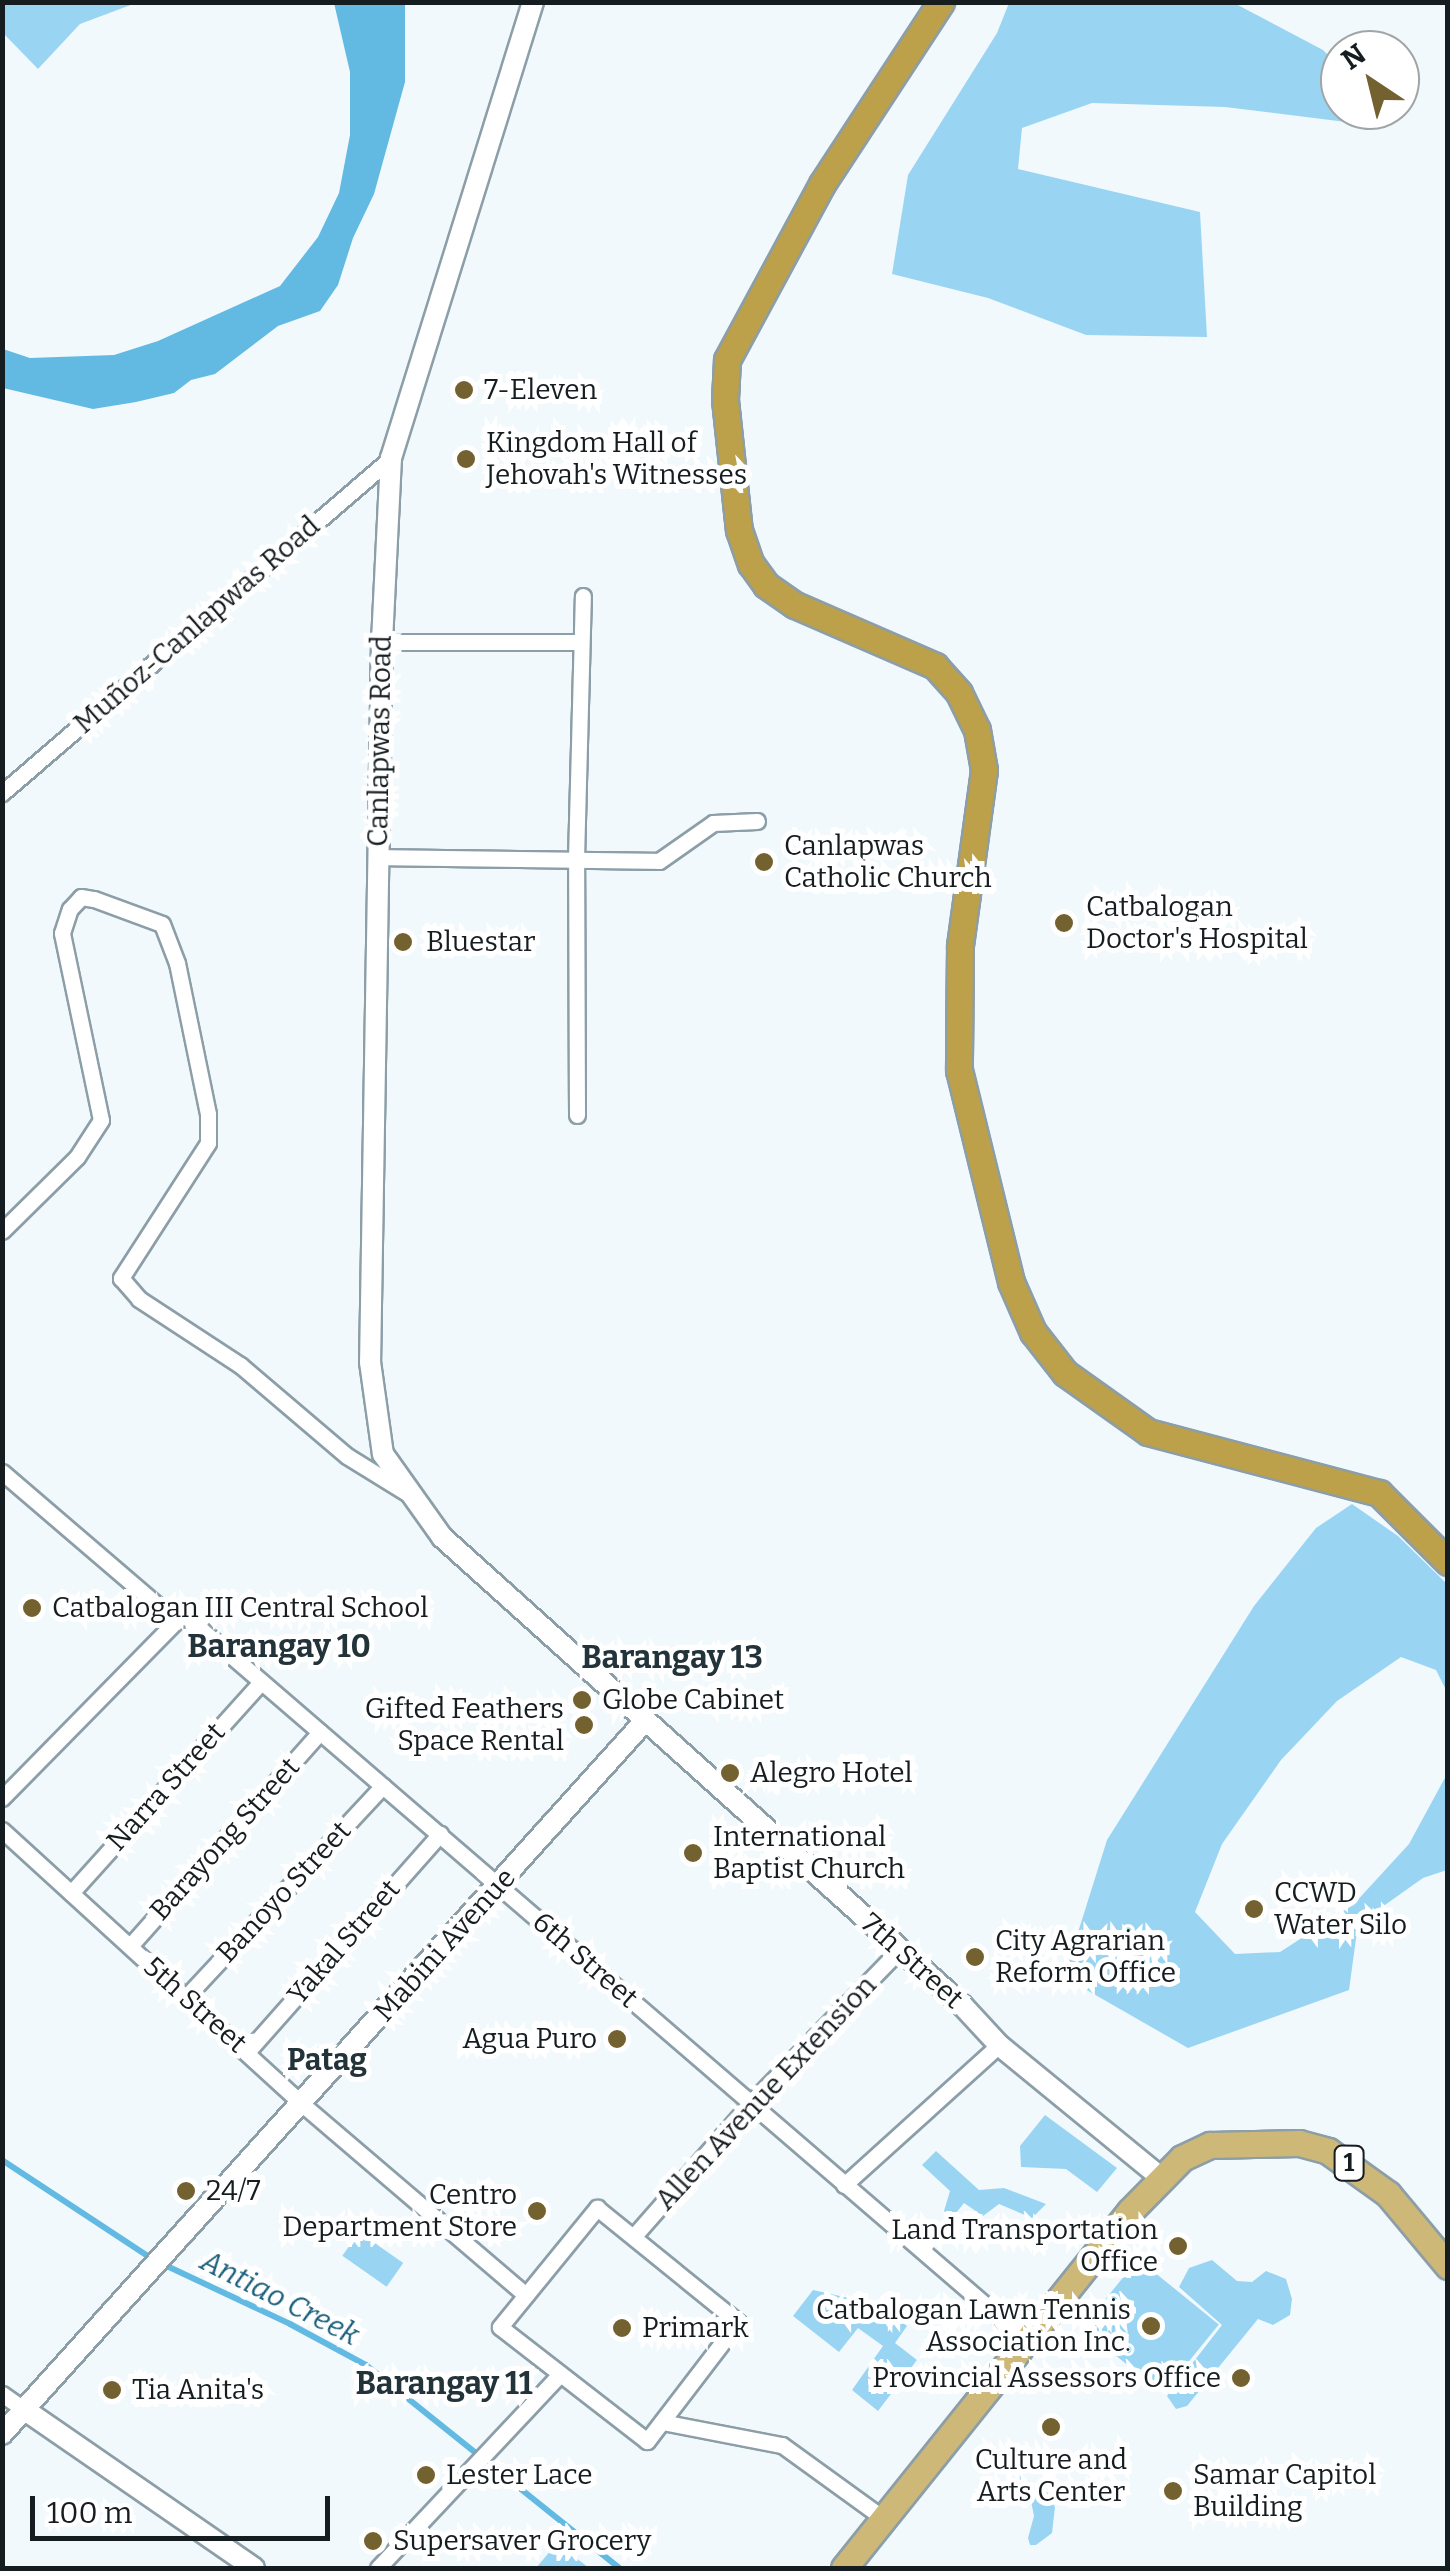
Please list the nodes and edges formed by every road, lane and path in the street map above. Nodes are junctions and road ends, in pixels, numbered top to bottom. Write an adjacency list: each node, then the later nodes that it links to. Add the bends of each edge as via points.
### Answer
1 (533, 2): 3 (street, Canlapwas Road)
2 (940, 2): 15 (highway, via 822,184 728,360 739,530 766,584 795,605 935,666 978,730 984,770 960,946 959,1070 1011,1282 1033,1332 1064,1373 1148,1432 1379,1493)
3 (390, 458): 5 (street, Canlapwas Road); 7 (street, Muñoz-Canlapwas Road)
4 (584, 596): 6 (street)
5 (382, 642): 6 (street); 9 (street, Canlapwas Road)
6 (581, 642): 10 (street)
7 (2, 793)
8 (758, 821): 10 (street, via 713,823 660,860)
9 (378, 857): 10 (street); 14 (street, Canlapwas Road, via 370,1362 383,1454)
10 (576, 859): 11 (street)
11 (577, 1114)
12 (2, 1231): 14 (street, via 76,1157 101,1120 62,933 70,908 80,897 94,899 162,924 177,963 208,1142 121,1278 139,1299 240,1365 347,1456)
13 (2, 1472): 16 (street, 6th Street, via 164,1612)
14 (407, 1493): 18 (street, 7th Street, via 442,1536)
15 (1448, 1562)
16 (183, 1614): 17 (street, 6th Street); 21 (street)
17 (262, 1682): 19 (street, 6th Street); 25 (street, Narra Street)
18 (644, 1722): 24 (street, Mabini Avenue); 27 (street, 7th Street)
19 (320, 1732): 20 (street, 6th Street); 26 (street, Barayong Street)
20 (383, 1786): 23 (street, 6th Street); 28 (street, Banoyo Street)
21 (2, 1798)
22 (2, 1830): 25 (street, 5th Street)
23 (440, 1834): 24 (street, 6th Street); 30 (street, Yakal Street)
24 (499, 1886): 31 (street, Mabini Avenue); 32 (street, 6th Street)
25 (71, 1893): 26 (street, 5th Street)
26 (130, 1946): 28 (street, 5th Street)
27 (898, 1950): 29 (street, 7th Street); 32 (street, Allen Avenue Extension)
28 (184, 1998): 30 (street, 5th Street)
29 (999, 2045): 33 (street, 7th Street); 34 (street)
30 (248, 2051): 31 (street, 5th Street)
31 (302, 2104): 37 (street, 5th Street); 41 (street, Mabini Avenue)
32 (750, 2104): 34 (street, 6th Street); 35 (street, Allen Avenue Extension)
33 (1160, 2176): 36 (main road, 1, via 1210,2145 1299,2142 1328,2152 1388,2194); 38 (main road, 1)
34 (844, 2185): 38 (street, 6th Street)
35 (634, 2236): 37 (street, via 597,2208); 42 (street, via 738,2322)
36 (1448, 2266)
37 (526, 2295): 39 (street, via 500,2328)
38 (1027, 2340): 44 (main road, 1)
39 (559, 2375): 42 (street, via 647,2442); 46 (street)
40 (2, 2394): 41 (street)
41 (25, 2410): 43 (street, Mabini Avenue); 45 (street)
42 (662, 2422): 44 (street, via 782,2445)
43 (2, 2434)
44 (883, 2518): 47 (main road, 1)
45 (254, 2568)
46 (378, 2568)
47 (844, 2568)

